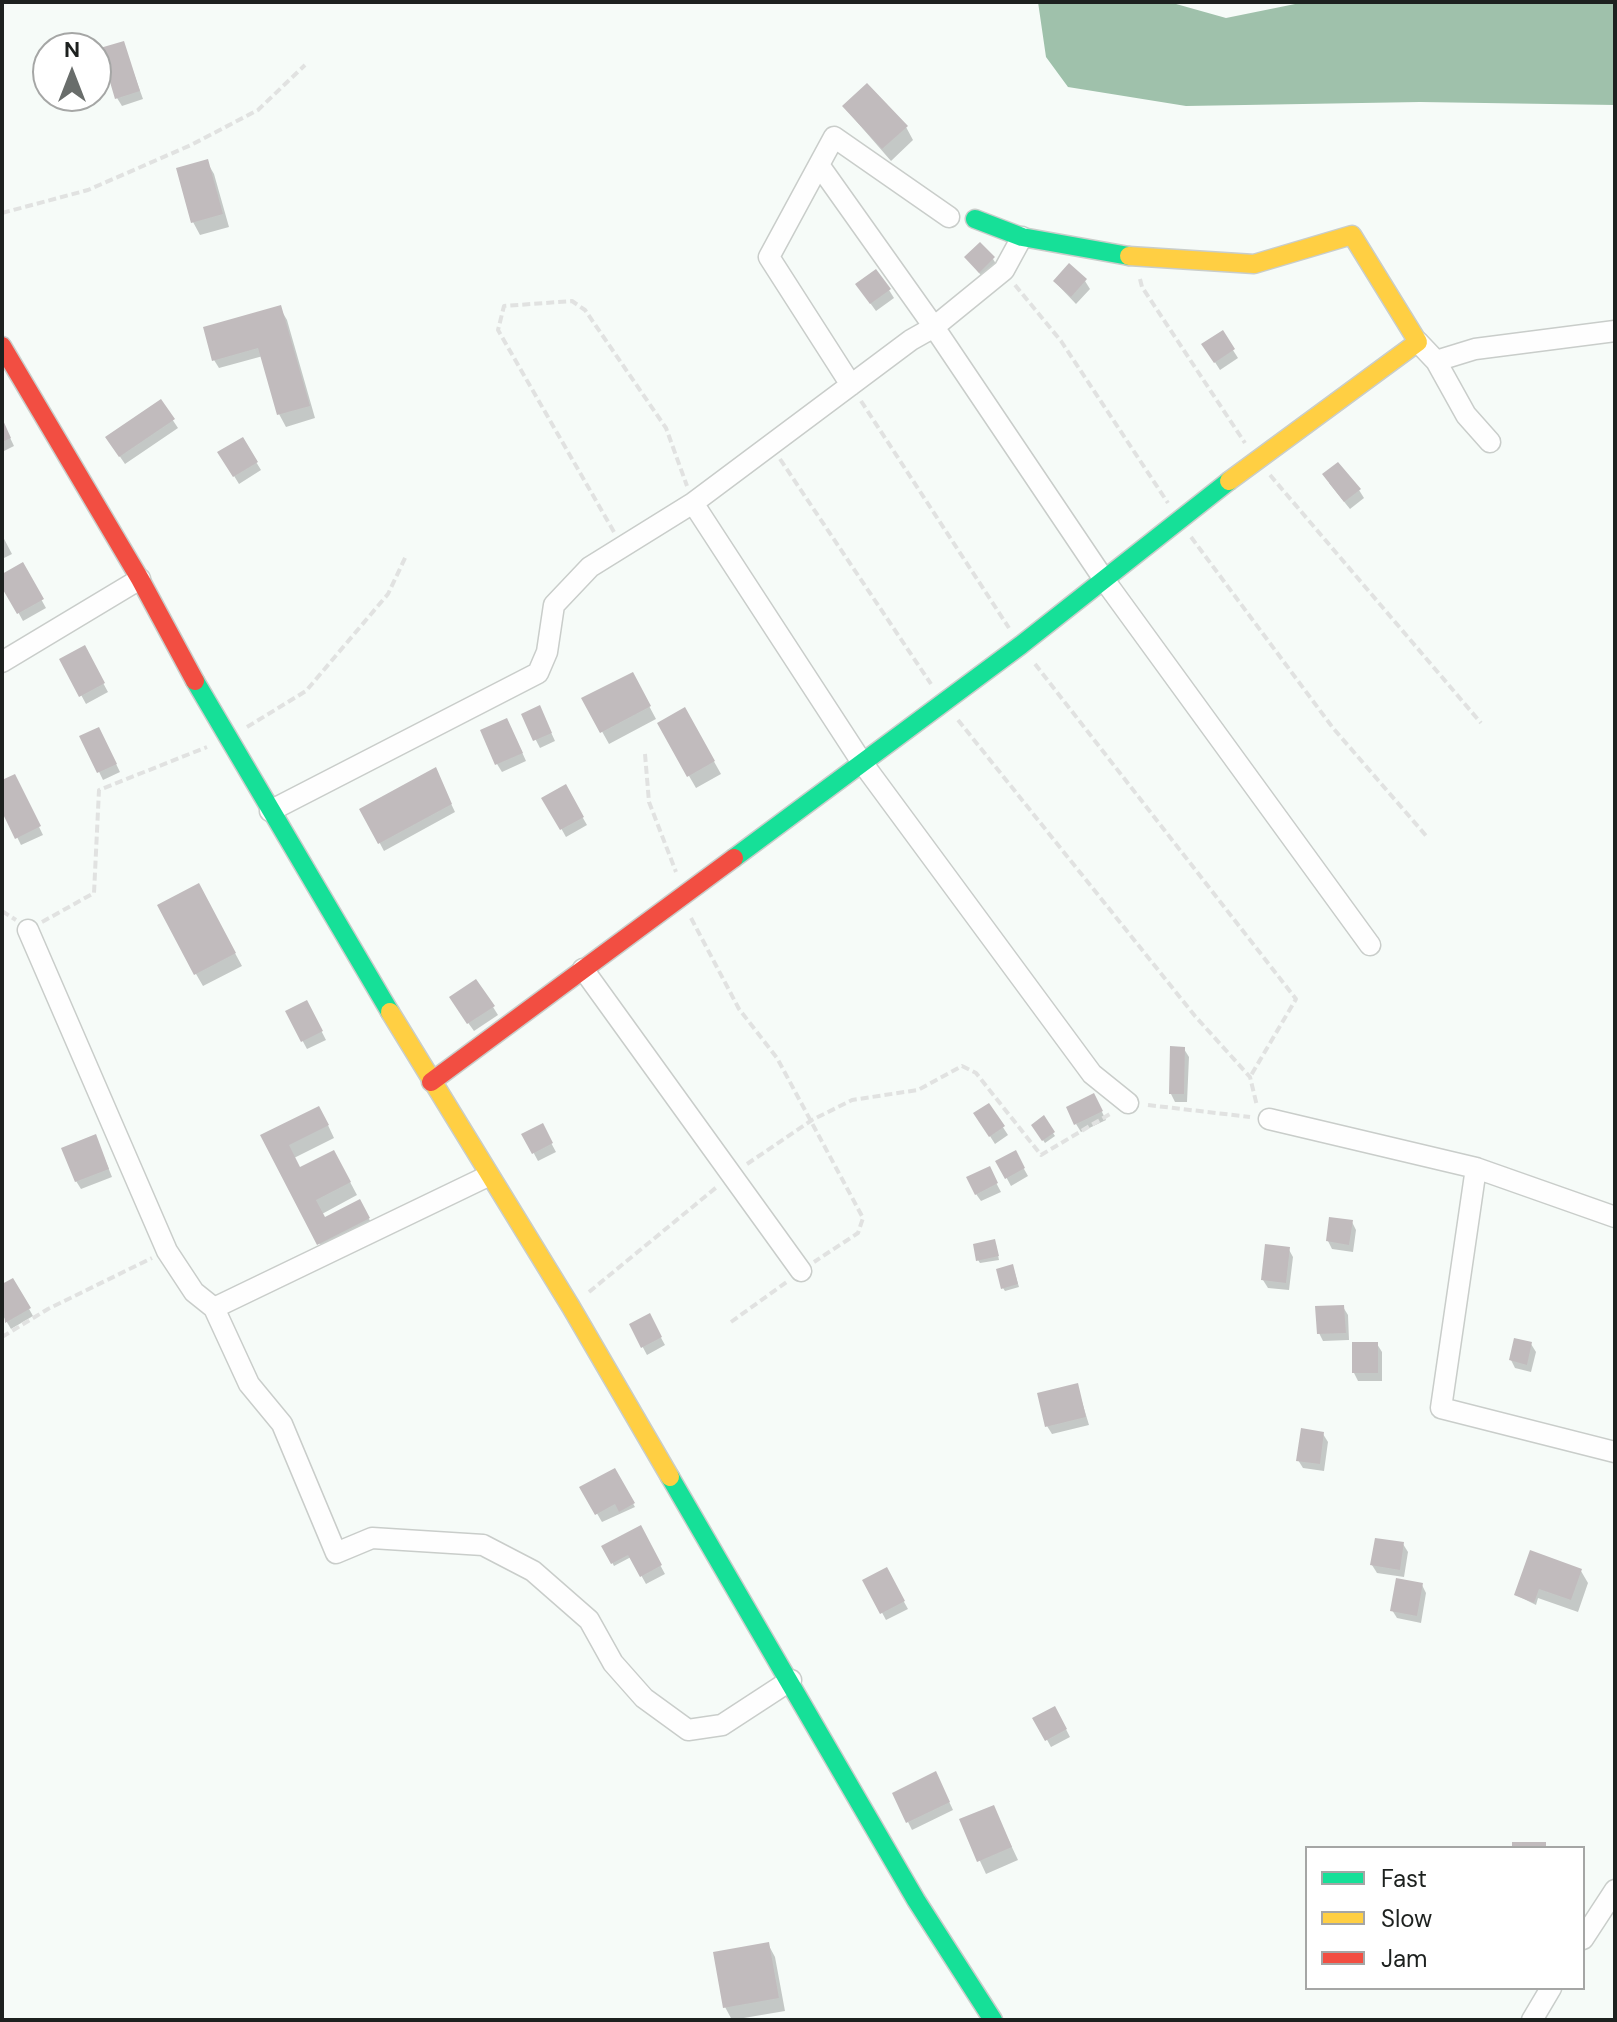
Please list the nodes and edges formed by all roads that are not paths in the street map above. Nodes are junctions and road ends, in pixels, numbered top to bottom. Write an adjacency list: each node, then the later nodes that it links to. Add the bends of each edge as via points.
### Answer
1 (819, 165): 2 (street, via 834,137); 5 (street); 10 (street, via 769,257)
2 (949, 217)
3 (975, 219): 4 (main road)
4 (1022, 237): 5 (street, via 1004,270); 7 (main road, via 1134,257 1254,264 1352,235)
5 (934, 327): 10 (street); 14 (street)
6 (1615, 331): 9 (street, via 1475,349)
7 (1418, 342): 9 (street); 14 (main road, via 1256,460)
8 (2, 346): 13 (main road)
9 (1436, 361): 11 (street, via 1466,415)
10 (851, 385): 12 (street)
11 (1490, 442)
12 (693, 503): 16 (street); 17 (street, via 590,567 554,605 538,673)
13 (140, 579): 15 (street); 17 (main road)
14 (1105, 581): 16 (main road); 19 (street)
15 (2, 662)
16 (861, 761): 20 (main road); 22 (street, via 1092,1074)
17 (270, 811): 21 (main road)
18 (28, 930): 28 (street, via 167,1251 194,1292)
19 (1370, 945)
20 (583, 969): 21 (main road); 27 (street)
21 (431, 1082): 25 (main road)
22 (1128, 1103)
23 (1269, 1119): 24 (street)
24 (1476, 1168): 26 (street); 29 (street, via 1441,1408)
25 (488, 1176): 28 (street); 30 (main road)
26 (1615, 1217)
27 (801, 1271)
28 (214, 1308): 30 (street, via 249,1384 282,1424 336,1553 372,1538 483,1545 533,1571 589,1620 613,1663 644,1698 688,1730 722,1725)
29 (1615, 1452)
30 (791, 1680): 35 (main road, via 916,1900)
31 (1615, 1890): 32 (street)
32 (1609, 1906): 33 (street)
33 (1585, 1936)
34 (1550, 1990): 36 (street)
35 (993, 2020)
36 (1532, 2020)

